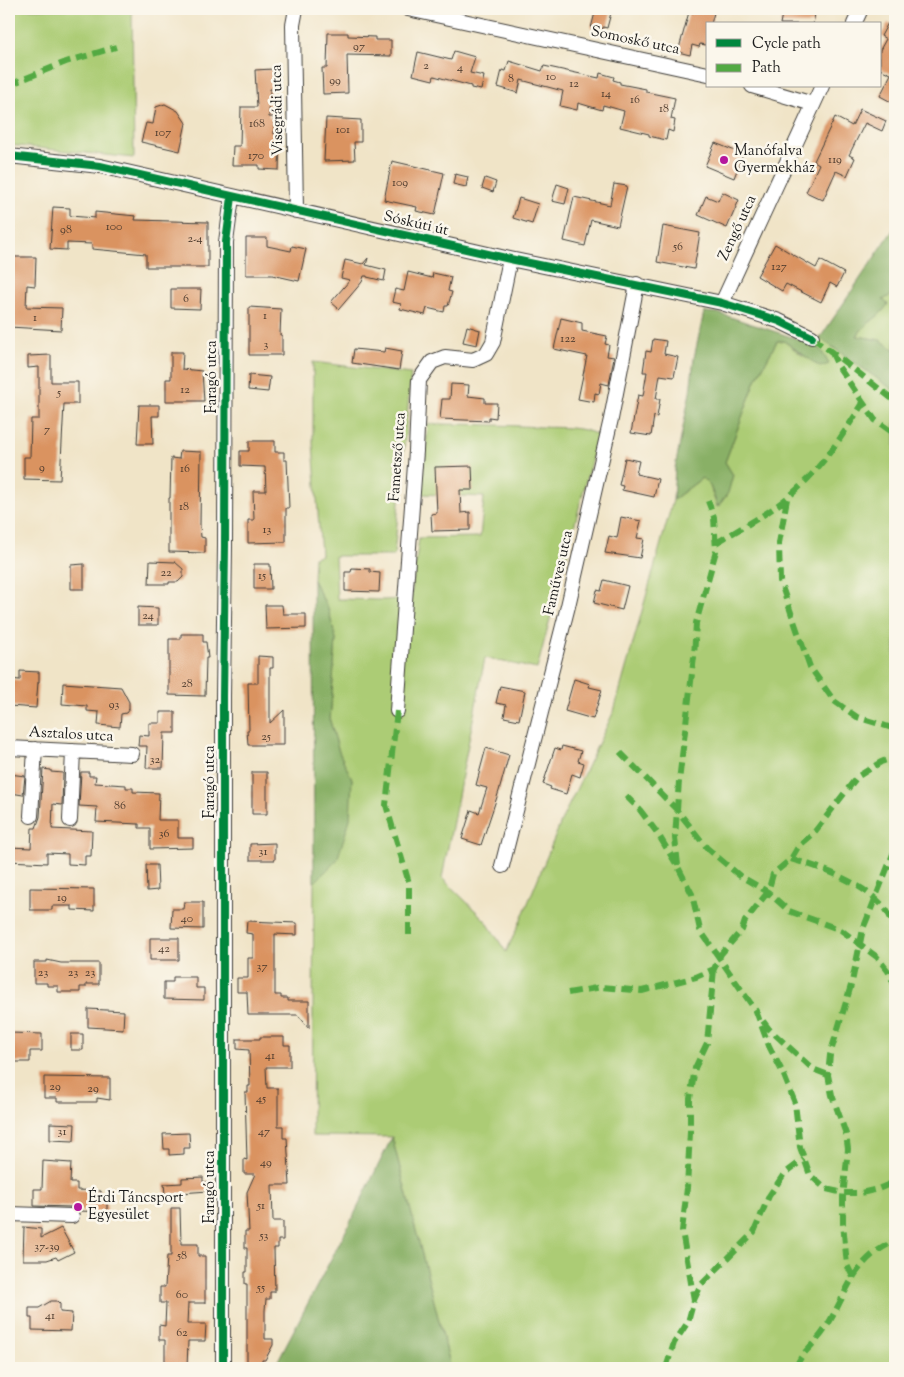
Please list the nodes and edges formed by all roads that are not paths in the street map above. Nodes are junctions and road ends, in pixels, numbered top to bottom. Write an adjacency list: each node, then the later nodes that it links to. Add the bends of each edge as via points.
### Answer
1 (296, 9): 11 (street, Visegrádi utca, via 293,25)
2 (408, 9): 5 (street, Somoskő utca)
3 (861, 9): 4 (street)
4 (855, 22)
5 (706, 74)
6 (759, 88): 8 (street)
7 (821, 88): 8 (street, Zengő utca)
8 (812, 104): 14 (street, Zengő utca)
9 (9, 156): 10 (street, Sóskúti út, via 100,166)
10 (232, 197): 11 (street, Sóskúti út); 26 (street, Faragó utca, via 226,242)
11 (296, 211): 12 (street, Sóskúti út)
12 (510, 260): 13 (street, Sóskúti út); 16 (street, Fametsző utca, via 493,342 486,354 473,360 445,357 432,362 420,380)
13 (637, 284): 14 (street, Sóskúti út); 23 (street, Faműves utca, via 611,419 568,606)
14 (722, 303): 15 (street, Sóskúti út, via 779,321)
15 (812, 337)
16 (396, 711)
17 (9, 748): 18 (street, Asztalos utca)
18 (36, 749): 19 (street, Asztalos utca); 21 (street)
19 (73, 751): 20 (street, Asztalos utca); 22 (street)
20 (132, 754)
21 (31, 816)
22 (70, 820)
23 (502, 866)
24 (9, 1214): 25 (street)
25 (72, 1216)
26 (223, 1368)

